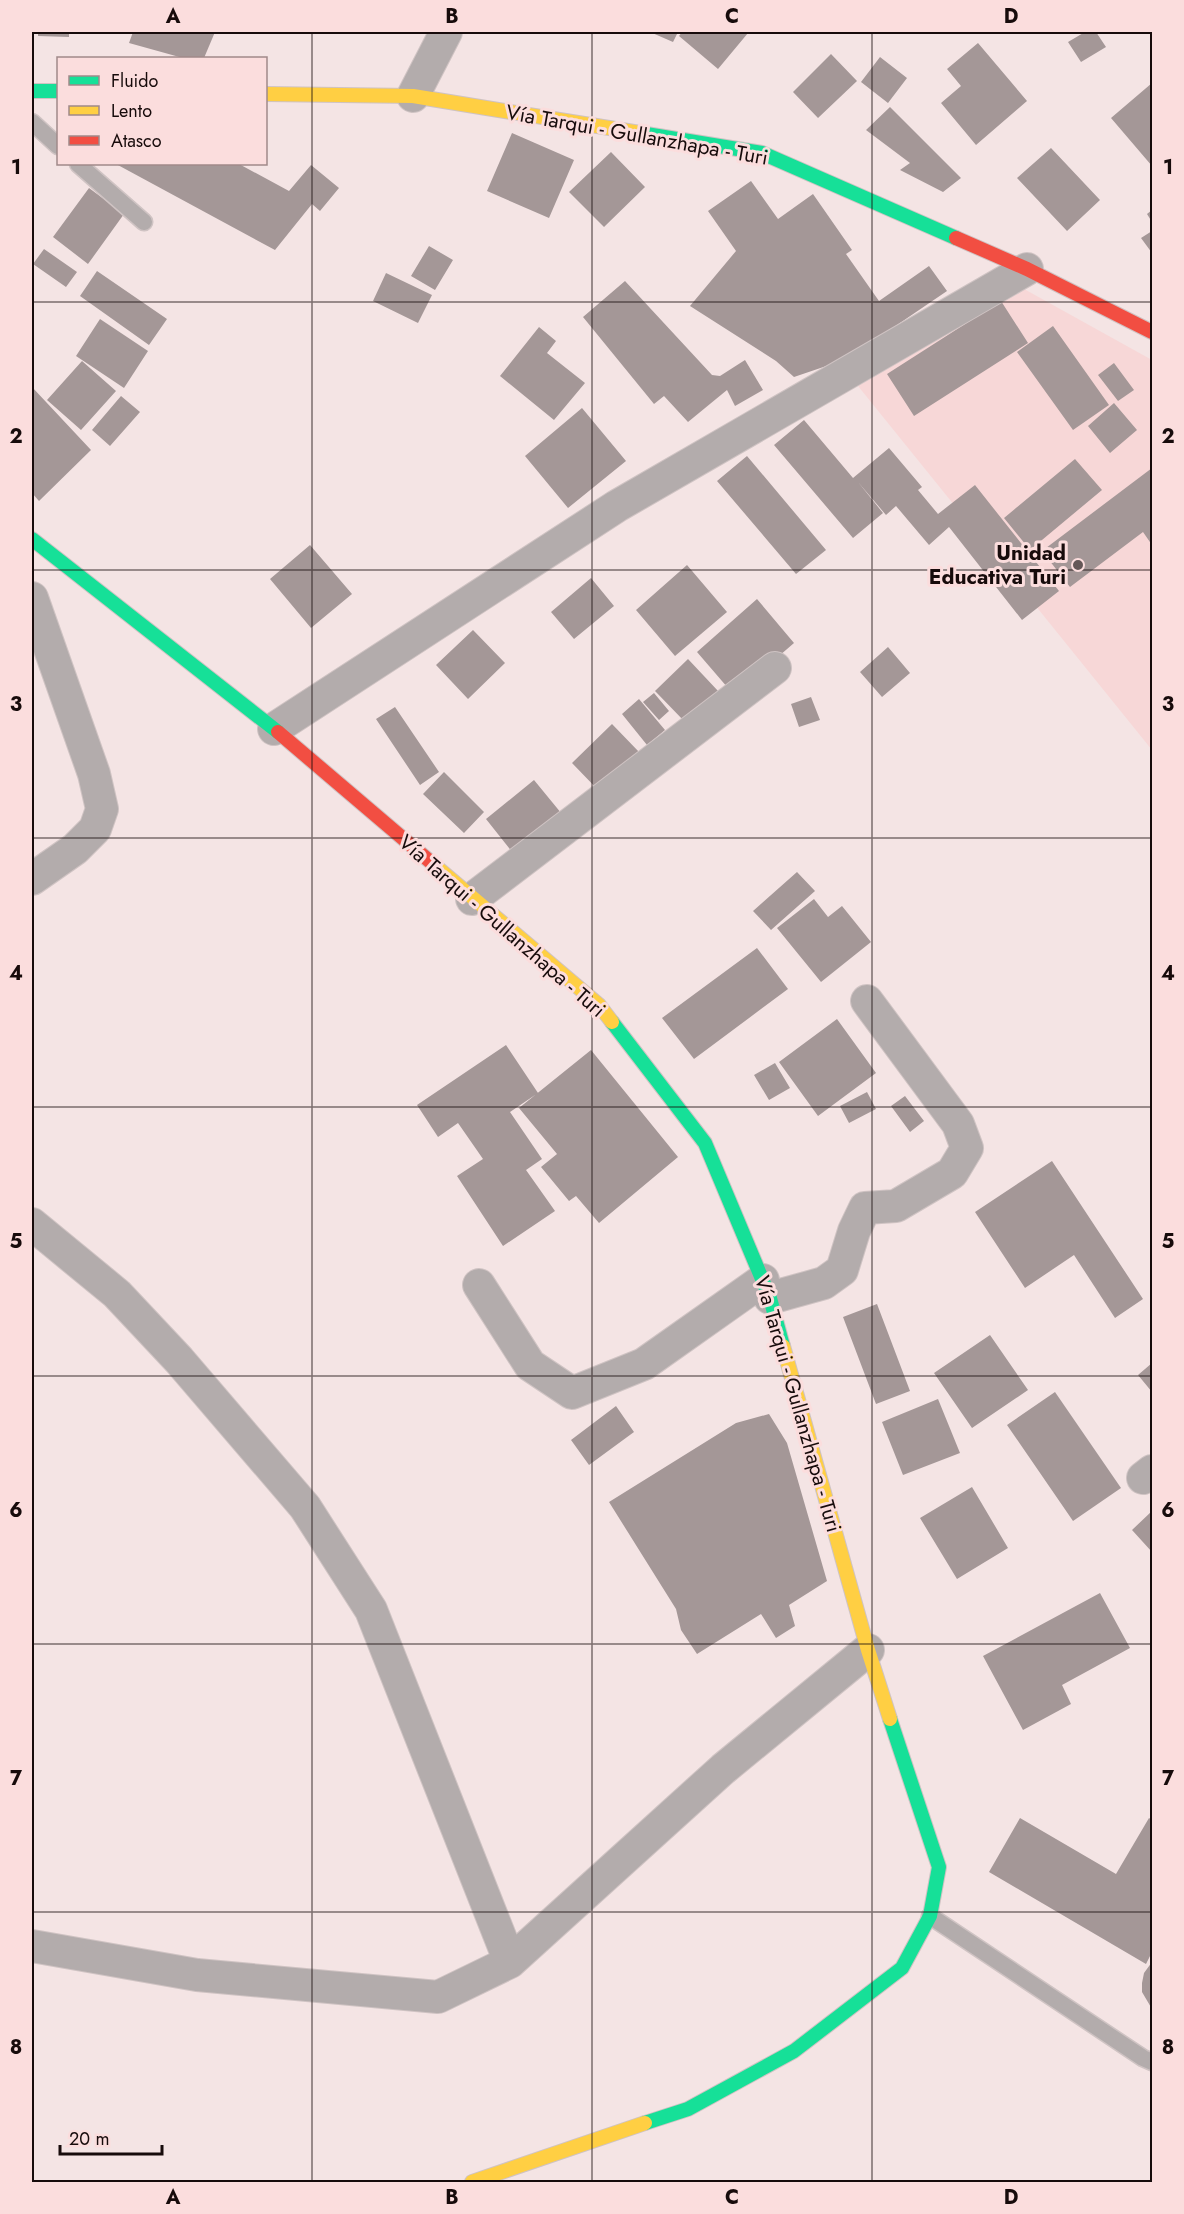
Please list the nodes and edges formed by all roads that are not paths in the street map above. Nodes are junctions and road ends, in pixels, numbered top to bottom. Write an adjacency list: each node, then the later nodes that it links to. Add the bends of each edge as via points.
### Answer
1 (446, 32): 5 (street)
2 (32, 91): 3 (main road)
3 (57, 91)
4 (267, 94): 5 (main road, Vía Tarqui - Gullanzhapa - Turi)
5 (413, 96): 10 (main road, Vía Tarqui - Gullanzhapa - Turi, via 762,153)
6 (32, 122): 7 (lane)
7 (57, 145)
8 (79, 165): 9 (lane)
9 (144, 222)
10 (1027, 269): 11 (main road, Vía Tarqui - Gullanzhapa - Turi); 15 (street, via 616,506)
11 (1152, 332)
12 (32, 539): 15 (main road, Vía Tarqui - Gullanzhapa - Turi)
13 (32, 598): 16 (street, via 94,774 102,809 95,829 75,849)
14 (776, 668): 17 (street)
15 (274, 729): 17 (main road, Vía Tarqui - Gullanzhapa - Turi)
16 (32, 879)
17 (472, 899): 21 (main road, Vía Tarqui - Gullanzhapa - Turi, via 599,1005 705,1143)
18 (867, 1001): 21 (street, via 957,1124 967,1148 952,1173 896,1206 865,1208 842,1270 824,1282)
19 (32, 1224): 25 (street, via 117,1294 305,1507 371,1610)
20 (479, 1285): 21 (street, via 530,1365 572,1393 644,1364)
21 (766, 1289): 22 (main road, Vía Tarqui - Gullanzhapa - Turi)
22 (868, 1650): 23 (main road, Vía Tarqui - Gullanzhapa - Turi, via 939,1867); 25 (street, via 723,1769)
23 (930, 1916): 26 (lane); 27 (main road, Vía Tarqui - Gullanzhapa - Turi, via 902,1968 794,2051 688,2109)
24 (32, 1946): 25 (street, via 197,1975 438,1997)
25 (510, 1962)
26 (1152, 2062)
27 (472, 2182)

